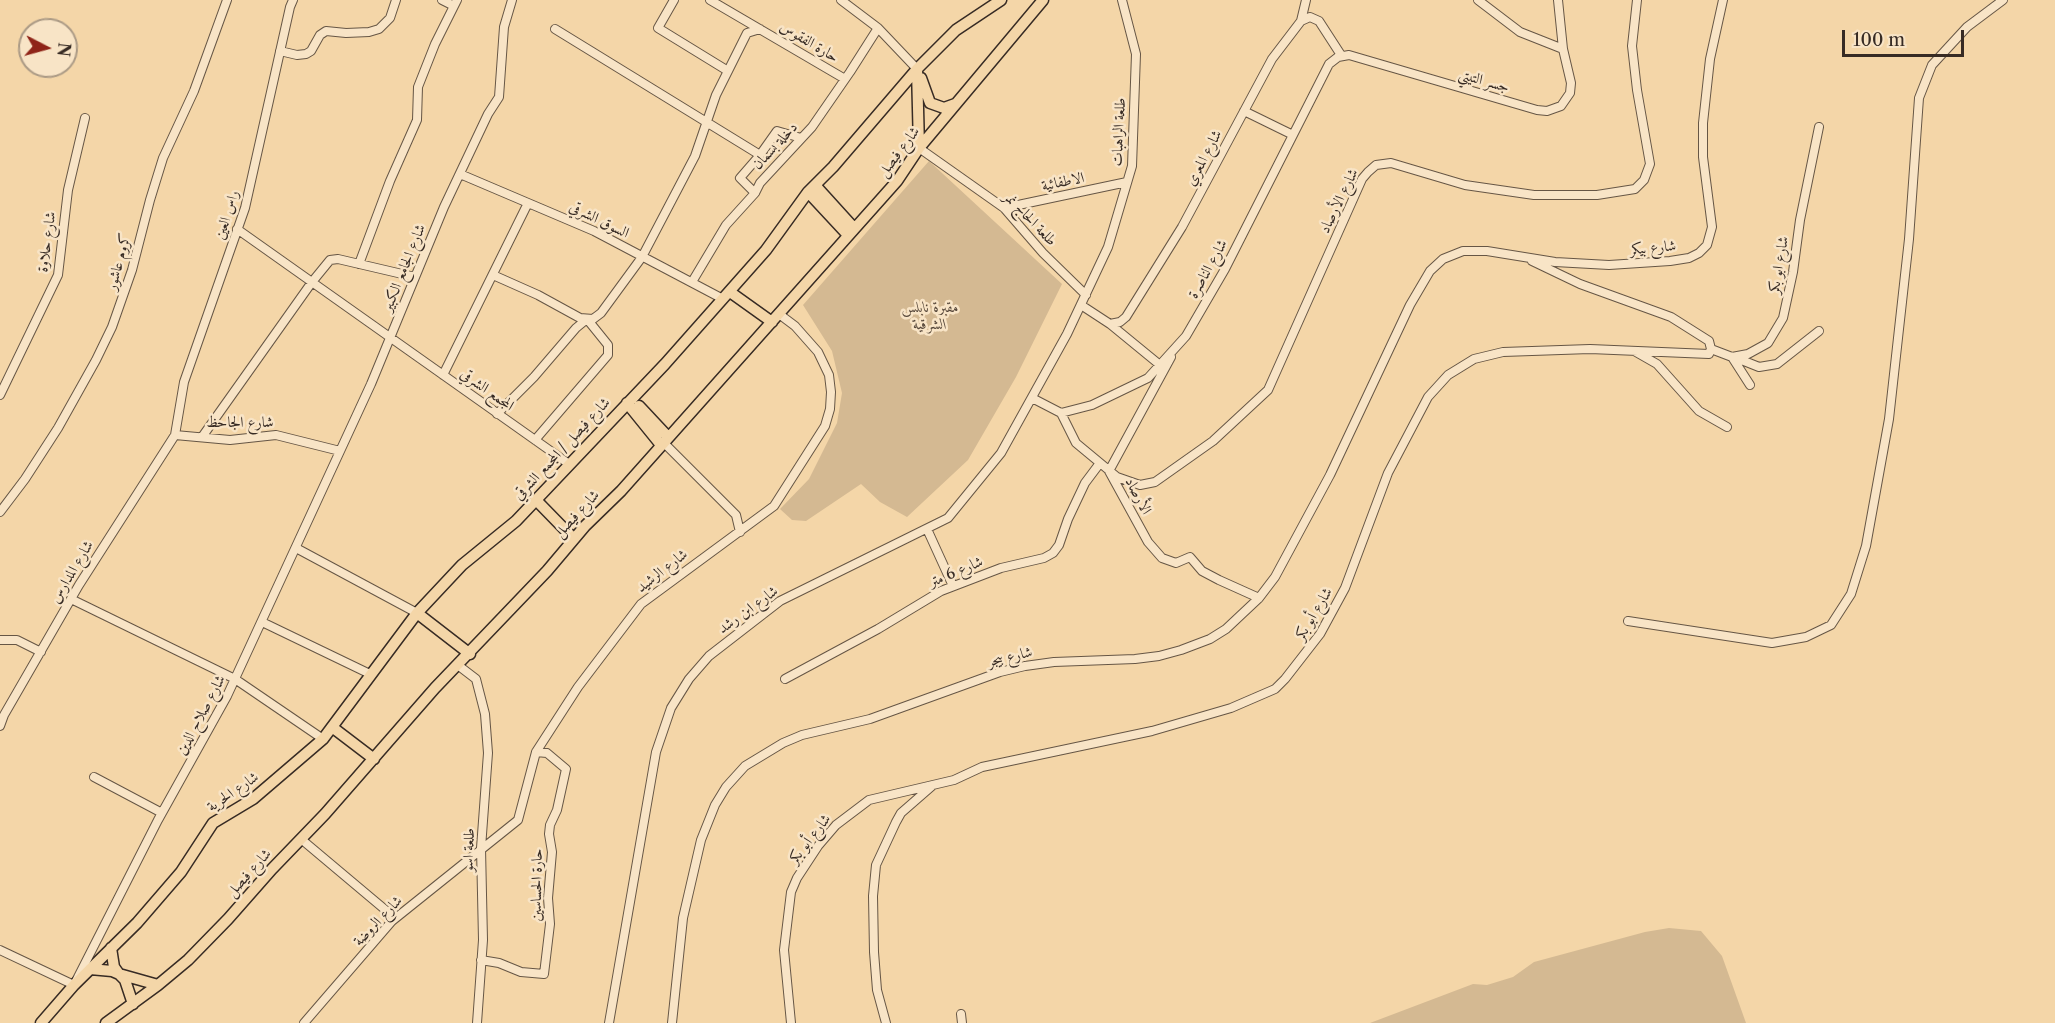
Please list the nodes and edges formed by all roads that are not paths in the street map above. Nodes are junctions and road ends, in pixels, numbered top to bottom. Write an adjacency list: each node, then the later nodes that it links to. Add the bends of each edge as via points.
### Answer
1 (226, 0): 84 (street, كروم عاشور, via 194,91 163,158 112,327 53,437)
2 (293, 0): 24 (street, راس العين)
3 (396, 0): 24 (street, via 390,18 379,29 326,32 306,54)
4 (442, 0): 18 (street)
5 (512, 0): 38 (street, شارع الجامع الكبير, via 504,27 498,97)
6 (674, 0): 27 (street, via 658,28)
7 (710, 0): 22 (street, حارة الفقوس)
8 (1001, 0): 26 (main road, شارع فيصل / المجمع الشرقي, via 956,30)
9 (1043, 0): 29 (main road, شارع فيصل)
10 (1122, 0): 39 (street, طلعة الراهبات, via 1136,54 1132,166)
11 (1306, 0): 19 (street)
12 (1478, 0): 23 (street, via 1521,32)
13 (1558, 0): 23 (street, جسر التيتي)
14 (1637, 0): 82 (street, شارع الأرصاد, via 1632,46 1650,159 1641,184 1635,189 1597,195 1534,195 1465,185 1392,163 1376,165 1362,179 1268,390 1213,441 1155,482 1133,483)
15 (1723, 0): 47 (street, شارع بيكر, via 1710,59 1703,123 1712,227 1707,245 1689,258 1639,264 1580,264)
16 (2003, 0): 93 (street, via 1967,27 1932,65 1919,99 1909,239 1889,419 1866,546 1851,594 1831,625 1806,638 1772,643)
17 (843, 1): 20 (street)
18 (455, 3): 48 (street, via 418,87 417,120)
19 (1301, 21): 25 (street, via 1310,17 1319,21); 30 (street, شارع المعري, via 1272,59)
20 (878, 28): 26 (street); 28 (street, دخلة بسمان)
21 (555, 29): 32 (street)
22 (760, 29): 27 (street, via 747,33); 28 (street, حارة الفقوس)
23 (1563, 49): 25 (street, جسر التيتي, via 1570,93 1561,106 1547,111)
24 (280, 51): 44 (street, راس العين)
25 (1341, 55): 34 (street, شارع الناصرة, via 1329,64)
26 (917, 69): 29 (main road, via 930,103 944,108); 36 (main road); 40 (main road, شارع فيصل / المجمع الشرقي)
27 (728, 71): 32 (street)
28 (845, 79): 35 (street, دخلة بسمان)
29 (957, 103): 36 (main road, شارع فيصل)
30 (1244, 111): 34 (street); 58 (street, شارع المعري, via 1147,283 1124,319)
31 (85, 118): 69 (street, شارع حلاوة, via 68,190 58,275)
32 (706, 122): 37 (street); 46 (street, via 695,156)
33 (1819, 127): 65 (street, شارع ابو بكر, via 1783,318 1768,343 1748,354)
34 (1293, 135): 62 (street, شارع الناصرة, via 1225,269)
35 (801, 138): 37 (street, via 777,131); 41 (street, دخلة بسمان)
36 (919, 148): 43 (street, طلعة الحاج نمر); 45 (main road, شارع فيصل, via 897,181)
37 (760, 155): 41 (street, via 740,178)
38 (460, 174): 42 (street, السوق الشرقي); 50 (street, شارع الجامع الكبير)
39 (1127, 182): 43 (street, الاطفائية); 53 (street, طلعة الراهبات, via 1108,247)
40 (811, 189): 45 (main road); 54 (main road, شارع فيصل / المجمع الشرقي)
41 (755, 193): 52 (street, دخلة بسمان, via 726,225)
42 (528, 203): 46 (street, السوق الشرقي); 49 (street)
43 (1004, 208): 53 (street, طلعة الحاج نمر)
44 (237, 229): 51 (street, المجمع الشرقي); 75 (street, راس العين, via 184,382)
45 (851, 231): 56 (main road, شارع فيصل)
46 (642, 257): 52 (street, السوق الشرقي); 57 (street, via 601,313)
47 (1523, 257): 60 (street, شارع بيكر, via 1470,250 1443,259 1430,271); 63 (street, via 1580,284 1671,317 1709,341)
48 (359, 264): 50 (street); 51 (street, via 330,260)
49 (493, 275): 57 (street); 67 (street)
50 (415, 277): 61 (street, شارع الجامع الكبير)
51 (312, 282): 61 (street, المجمع الشرقي); 76 (street)
52 (692, 282): 54 (street, السوق الشرقي)
53 (1086, 295): 55 (street, شارع ابن رشد)
54 (726, 296): 56 (main road); 71 (main road, شارع فيصل / المجمع الشرقي)
55 (1081, 305): 58 (street); 70 (street, شارع ابن رشد)
56 (776, 318): 78 (main road, شارع فيصل); 86 (street, شارع الرشيد, via 795,326 826,367 831,392 828,417 774,506)
57 (587, 319): 73 (street); 77 (street, via 608,345 608,355)
58 (1110, 324): 66 (street)
59 (1819, 331): 65 (street, via 1777,364 1759,367)
60 (1394, 336): 91 (street, شارع بيجر, via 1313,507 1275,577)
61 (390, 338): 67 (street, المجمع الشرقي); 79 (street, شارع الجامع الكبير)
62 (1178, 345): 66 (street, شارع الناصرة); 82 (street, الأرصاد)
63 (1711, 349): 64 (street, شارع أبو بكر, via 1709,354); 65 (street)
64 (1635, 351): 74 (street, via 1657,364 1699,411); 109 (street, شارع أبو بكر, via 1493,354 1465,364 1441,381 1422,406 1388,473 1344,588 1320,634 1275,689 1186,721 982,767)
65 (1732, 357): 68 (street)
66 (1160, 365): 72 (street, شارع الناصرة, via 1148,378 1092,405)
67 (443, 375): 73 (street, المجمع الشرقي)
68 (1750, 386)
69 (0, 395)
70 (1032, 398): 72 (street); 85 (street, شارع ابن رشد, via 1001,453 948,518)
71 (630, 401): 78 (main road); 81 (main road, شارع فيصل / المجمع الشرقي)
72 (1061, 413): 80 (street, شارع الأرصاد, via 1076,443)
73 (497, 414): 77 (street, المجمع الشرقي)
74 (1727, 427)
75 (175, 435): 76 (street, شارع الجاحظ); 90 (street, شارع المدارس)
76 (202, 437): 79 (street, شارع الجاحظ, via 230,440 276,435)
77 (535, 440): 81 (street, المجمع الشرقي)
78 (664, 441): 86 (street, via 736,515); 87 (main road, شارع فيصل)
79 (340, 452): 88 (street, شارع صلاح الدين)
80 (1101, 463): 82 (street, شارع الأرصاد); 89 (street, شارع 6 متر, via 1085,483 1053,553 1001,567)
81 (569, 464): 83 (main road, شارع فيصل / المجمع الشرقي)
82 (1109, 471): 91 (street, الأرصاد, via 1148,542 1162,558 1176,563 1190,557 1202,570)
83 (536, 500): 87 (main road); 92 (main road, شارع فيصل / المجمع الشرقي, via 462,565)
84 (0, 512)
85 (927, 529): 89 (street); 127 (street, شارع ابن رشد, via 780,601 710,656 688,679 671,708 656,752)
86 (740, 532): 106 (street, شارع الرشيد, via 641,604 578,687)
87 (574, 539): 97 (main road, شارع فيصل)
88 (296, 548): 92 (street); 94 (street, شارع صلاح الدين)
89 (953, 586): 101 (street, شارع 6 متر)
90 (71, 598): 96 (street, شارع المدارس); 100 (street)
91 (1259, 598): 128 (street, شارع بيجر, via 1226,629 1182,650 1135,659 1054,662 1000,672 870,719 802,735 745,766 715,805 701,840 683,918)
92 (417, 613): 97 (main road); 99 (main road, شارع الحرية)
93 (1628, 621)
94 (262, 622): 99 (street); 100 (street, شارع صلاح الدين)
95 (0, 640): 96 (street, via 17,640)
96 (41, 652): 102 (street, شارع المدارس)
97 (470, 654): 98 (main road, شارع فيصل)
98 (459, 666): 107 (main road, شارع فيصل); 112 (street, طلعة اسو, via 476,679 485,714 488,753)
99 (370, 674): 104 (main road, شارع الحرية)
100 (235, 679): 105 (street); 110 (street, شارع صلاح الدين)
101 (785, 679)
102 (1, 715): 103 (street, شارع المدارس)
103 (0, 726)
104 (332, 727): 105 (main road, شارع الحرية); 107 (main road)
105 (322, 739): 114 (main road, شارع الحرية, via 253,799 213,823 180,872)
106 (536, 752): 112 (street, شارع الرشيد, via 518,820); 116 (street, حارة الحساسين, via 547,753 566,769 549,834 550,924 544,974 521,972)
107 (374, 759): 111 (main road, شارع فيصل)
108 (94, 777): 110 (street)
109 (933, 785): 129 (street, شارع أبو بكر, via 862,804 824,838 797,878 791,892 784,950); 130 (street, via 901,813 876,865 874,952 877,990)
110 (162, 813): 119 (street, شارع صلاح الدين)
111 (301, 839): 113 (street); 120 (main road, شارع فيصل, via 228,919)
112 (481, 848): 113 (street, شارع الروضة); 116 (street, طلعة اسو)
113 (396, 918): 125 (street, شارع الروضة)
114 (111, 948): 117 (main road, شارع الحرية); 118 (main road)
115 (0, 950): 119 (street)
116 (481, 960): 126 (street, طلعة اسو)
117 (90, 969): 118 (main road); 119 (main road, شارع الحرية)
118 (119, 974): 120 (main road); 121 (main road)
119 (74, 986): 123 (main road, شارع الحرية)
120 (158, 986): 121 (main road, شارع فيصل)
121 (133, 1004): 124 (main road, شارع فيصل)
122 (962, 1014): 131 (street)
123 (41, 1023)
124 (106, 1023)
125 (304, 1023)
126 (477, 1023)
127 (609, 1023)
128 (672, 1023)
129 (790, 1023)
130 (886, 1023)
131 (962, 1023)

